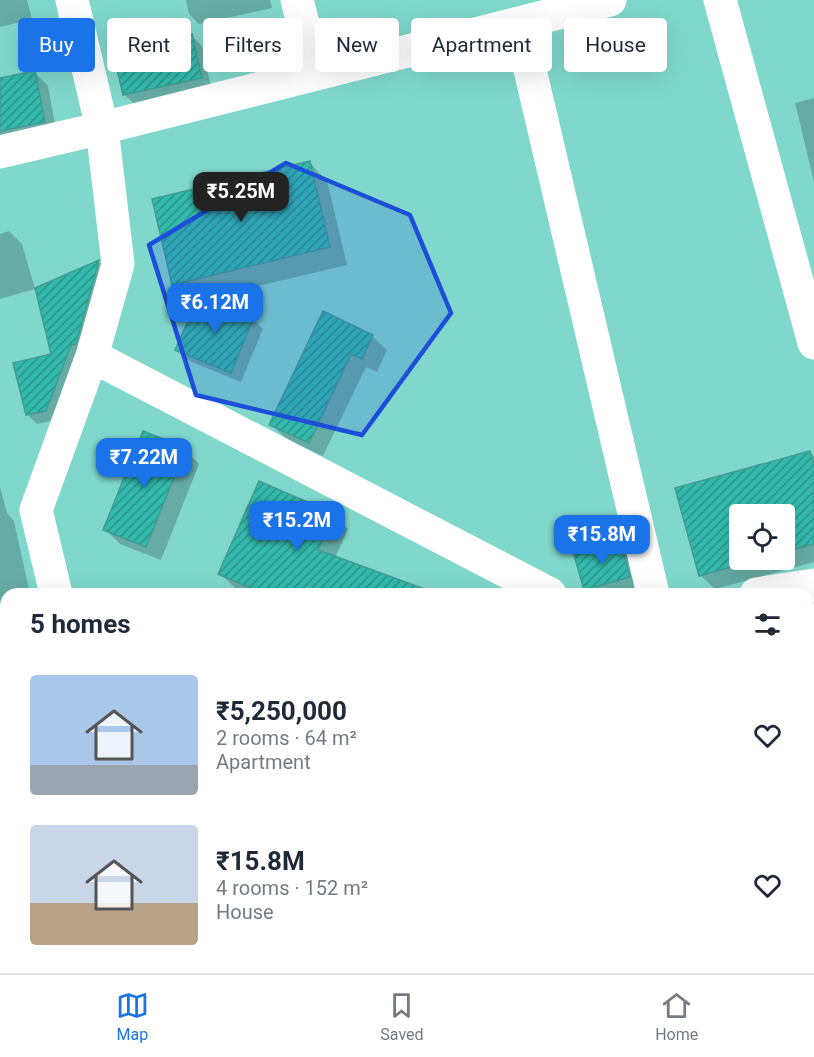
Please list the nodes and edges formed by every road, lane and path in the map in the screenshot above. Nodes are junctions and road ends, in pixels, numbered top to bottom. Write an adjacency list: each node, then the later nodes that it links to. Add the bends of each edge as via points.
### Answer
1 (72, 0): 7 (street)
2 (297, 0): 6 (street)
3 (610, 0): 5 (street)
4 (720, 0): 9 (street)
5 (528, 14): 6 (street); 14 (street)
6 (316, 74): 7 (street)
7 (102, 128): 8 (street); 10 (street, via 118,264)
8 (0, 152)
9 (814, 343)
10 (92, 356): 12 (street, via 36,510); 13 (street)
11 (814, 585): 15 (street)
12 (55, 588)
13 (538, 588)
14 (652, 588)
15 (795, 588)

